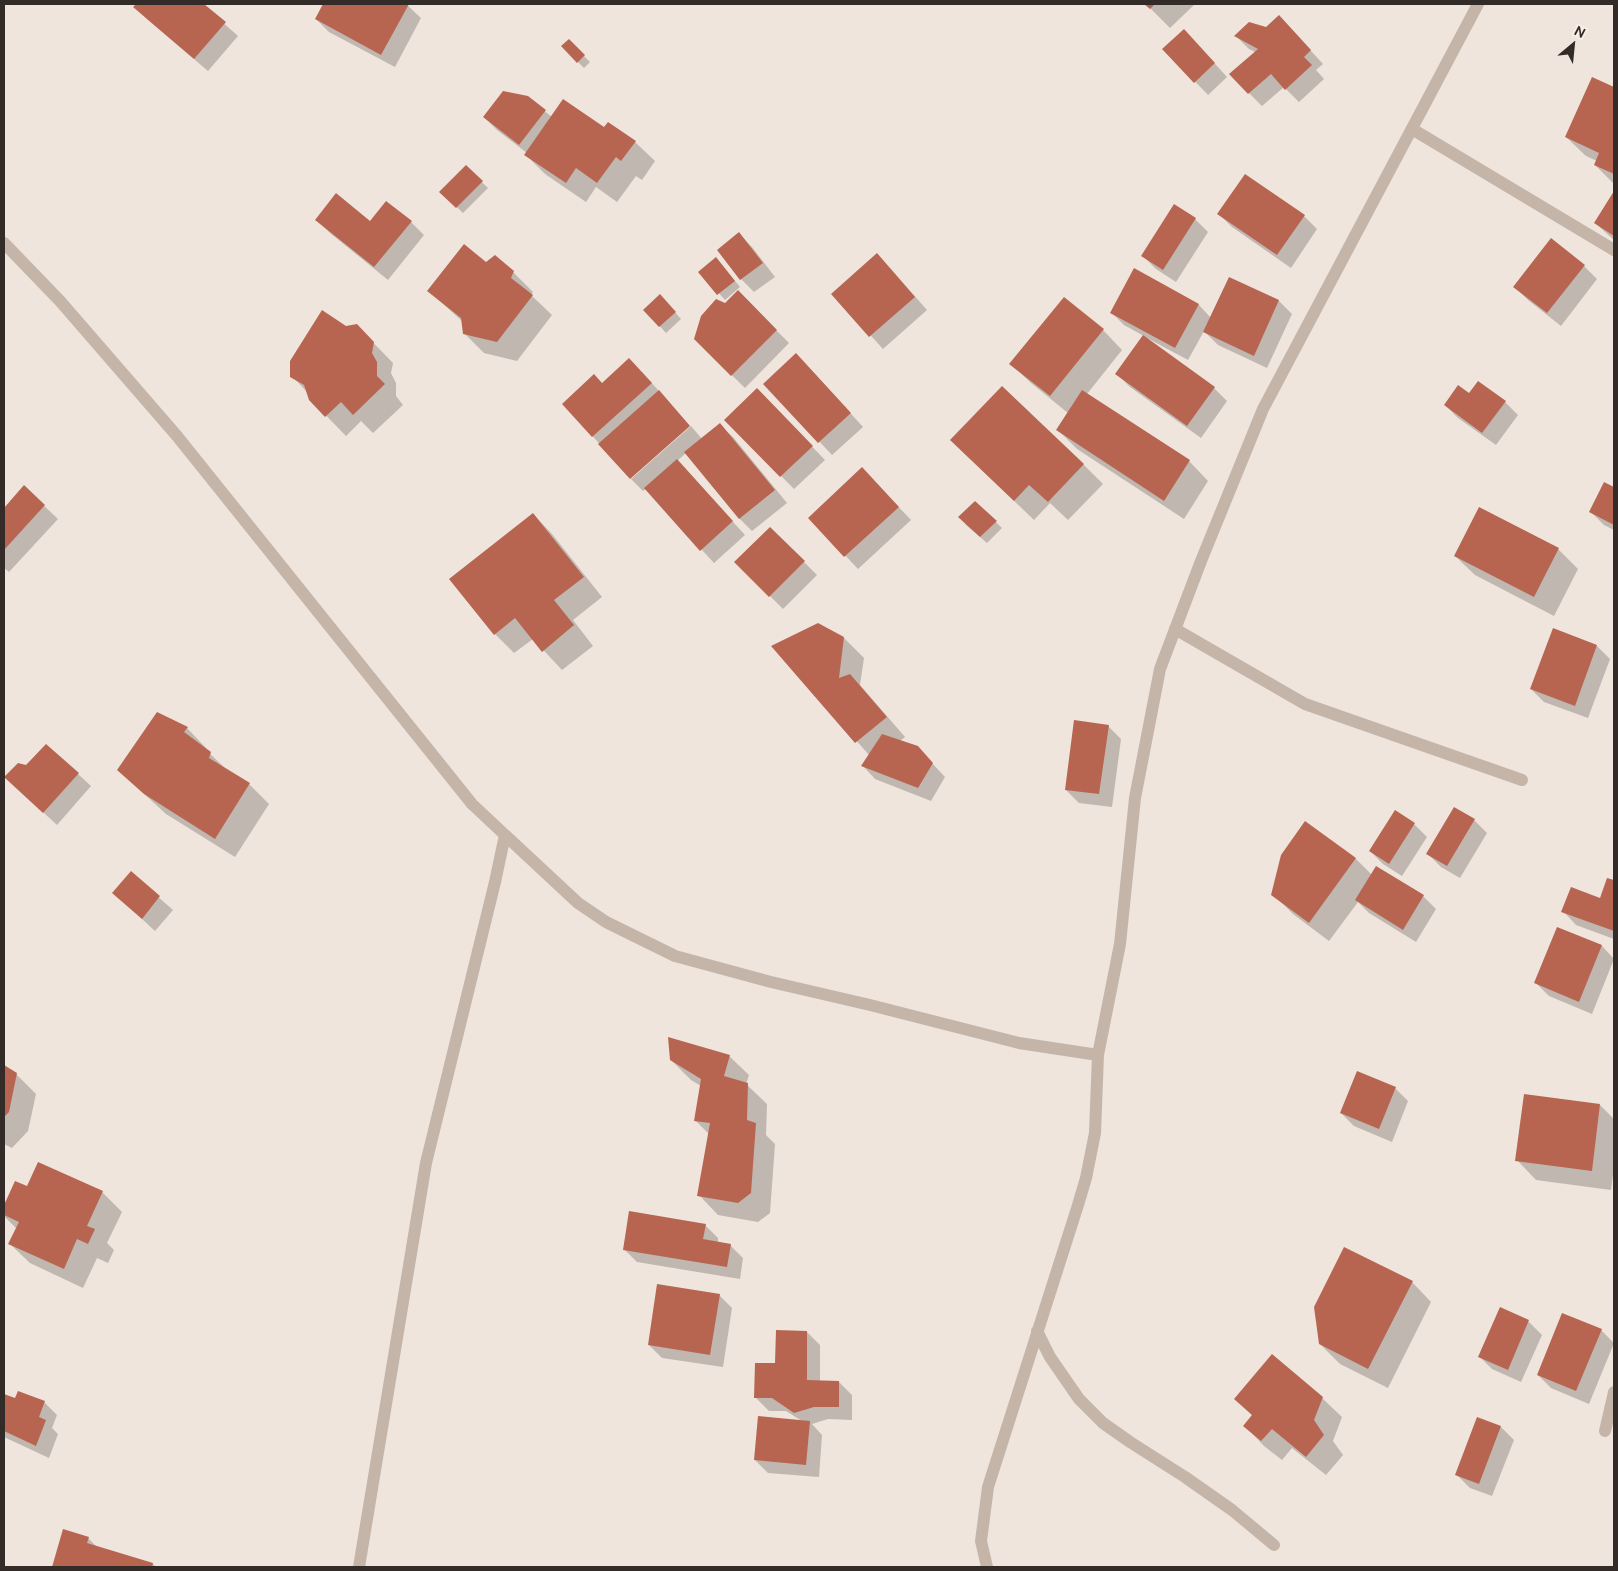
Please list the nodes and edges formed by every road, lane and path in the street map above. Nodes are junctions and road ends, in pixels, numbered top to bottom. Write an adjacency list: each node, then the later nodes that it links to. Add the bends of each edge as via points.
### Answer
1 (1478, 4): 2 (street)
2 (1412, 128): 4 (street); 5 (street, via 1263,409)
3 (4, 243): 7 (street, via 60,301 177,436 472,804)
4 (1614, 250)
5 (1175, 629): 6 (street, via 1305,704); 8 (street, via 1160,669 1135,798 1120,944)
6 (1522, 780)
7 (505, 835): 8 (street, via 578,903 606,922 676,956 1019,1043); 13 (street, via 426,1163)
8 (1098, 1056): 9 (street, via 1095,1133 1086,1178)
9 (1037, 1331): 12 (street, via 1050,1357 1079,1399 1103,1423 1232,1510); 14 (street, via 988,1487 982,1541)
10 (1614, 1392): 11 (street)
11 (1605, 1431)
12 (1274, 1545)
13 (359, 1567)
14 (986, 1567)

